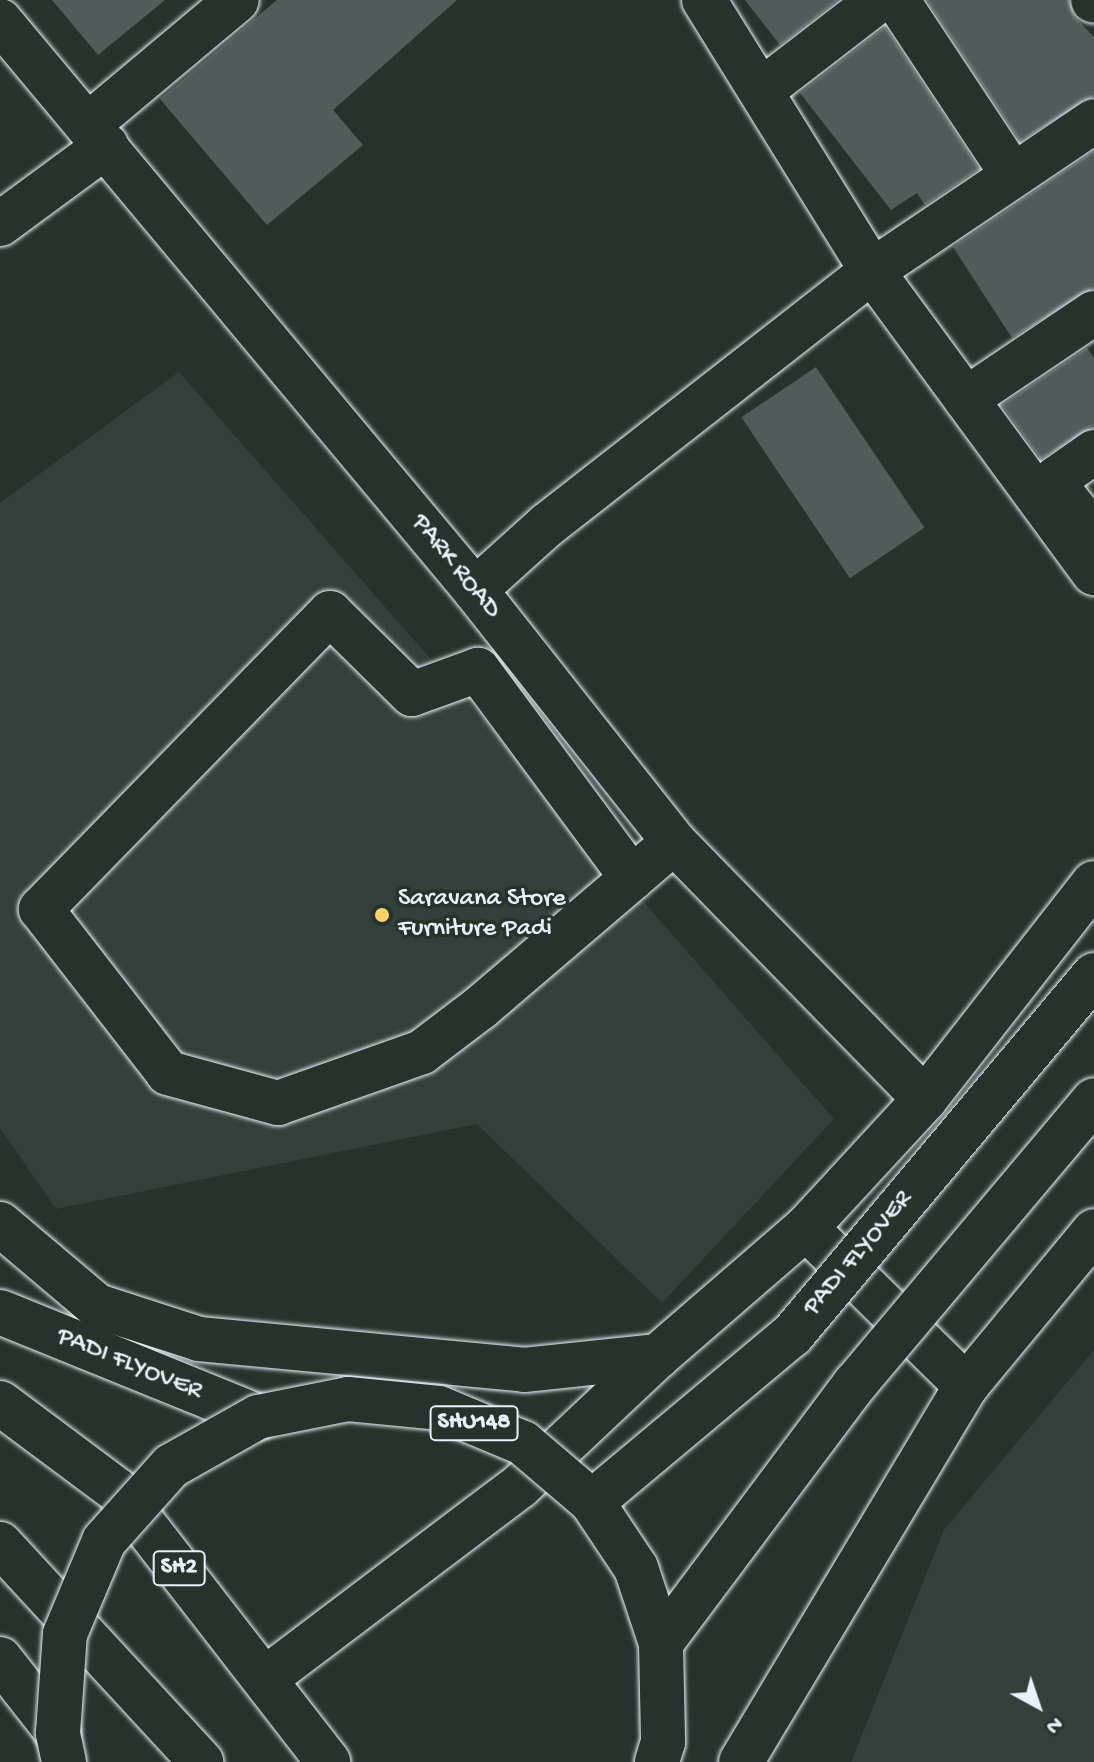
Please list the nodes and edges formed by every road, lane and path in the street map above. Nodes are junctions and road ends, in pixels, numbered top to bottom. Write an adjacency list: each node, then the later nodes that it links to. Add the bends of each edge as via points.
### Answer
1 (237, 0): 8 (main road)
2 (704, 0): 6 (main road)
3 (879, 0): 6 (main road)
4 (897, 0): 9 (main road)
5 (0, 21): 8 (main road, PARK ROAD)
6 (762, 90): 11 (main road)
7 (1094, 121): 9 (main road)
8 (97, 135): 10 (main road); 17 (main road, PARK ROAD)
9 (1012, 174): 11 (main road)
10 (6, 208)
11 (872, 271): 13 (main road); 17 (main road, via 547,525)
12 (1094, 313): 13 (main road)
13 (966, 399): 16 (main road)
14 (1094, 452): 15 (main road, via 1057,478 1057,486)
15 (1094, 535)
16 (1094, 573)
17 (475, 590): 18 (main road, PARK ROAD)
18 (674, 842): 19 (main road); 22 (main road, PARK ROAD)
19 (632, 878): 19 (main road, via 422,1052 278,1103 168,1073 41,909 330,613 412,694 478,670)
20 (1094, 883): 22 (main road)
21 (1094, 975): 32 (main road, PADI FLYOVER, bridge, via 792,1335)
22 (925, 1099): 25 (main road)
23 (1094, 1100): 34 (main road, bridge, via 855,1384)
24 (0, 1224): 28 (main road, via 97,1306 199,1339 524,1370)
25 (806, 1228): 28 (main road); 29 (main road)
26 (1094, 1231): 29 (main road)
27 (0, 1312): 31 (main road, PADI FLYOVER)
28 (658, 1356): 36 (main road, via 520,1486)
29 (966, 1386): 41 (main road)
30 (0, 1403): 36 (main road, SH2, via 118,1491)
31 (258, 1417): 32 (main road, PADI FLYOVER / SHU148, bridge, via 348,1399 439,1408 523,1443); 37 (main road, PADI FLYOVER / SHU148, bridge, via 171,1466 104,1541 65,1634)
32 (592, 1502): 34 (main road, PADI FLYOVER / SHU148, bridge, via 636,1568)
33 (0, 1544): 38 (main road)
34 (661, 1643): 40 (main road, PADI FLYOVER / SHU148, bridge, via 663,1742)
35 (0, 1659): 37 (main road, PADI FLYOVER)
36 (266, 1678): 39 (main road, SH2)
37 (61, 1748)
38 (201, 1762)
39 (328, 1762)
40 (657, 1762)
41 (741, 1762)

